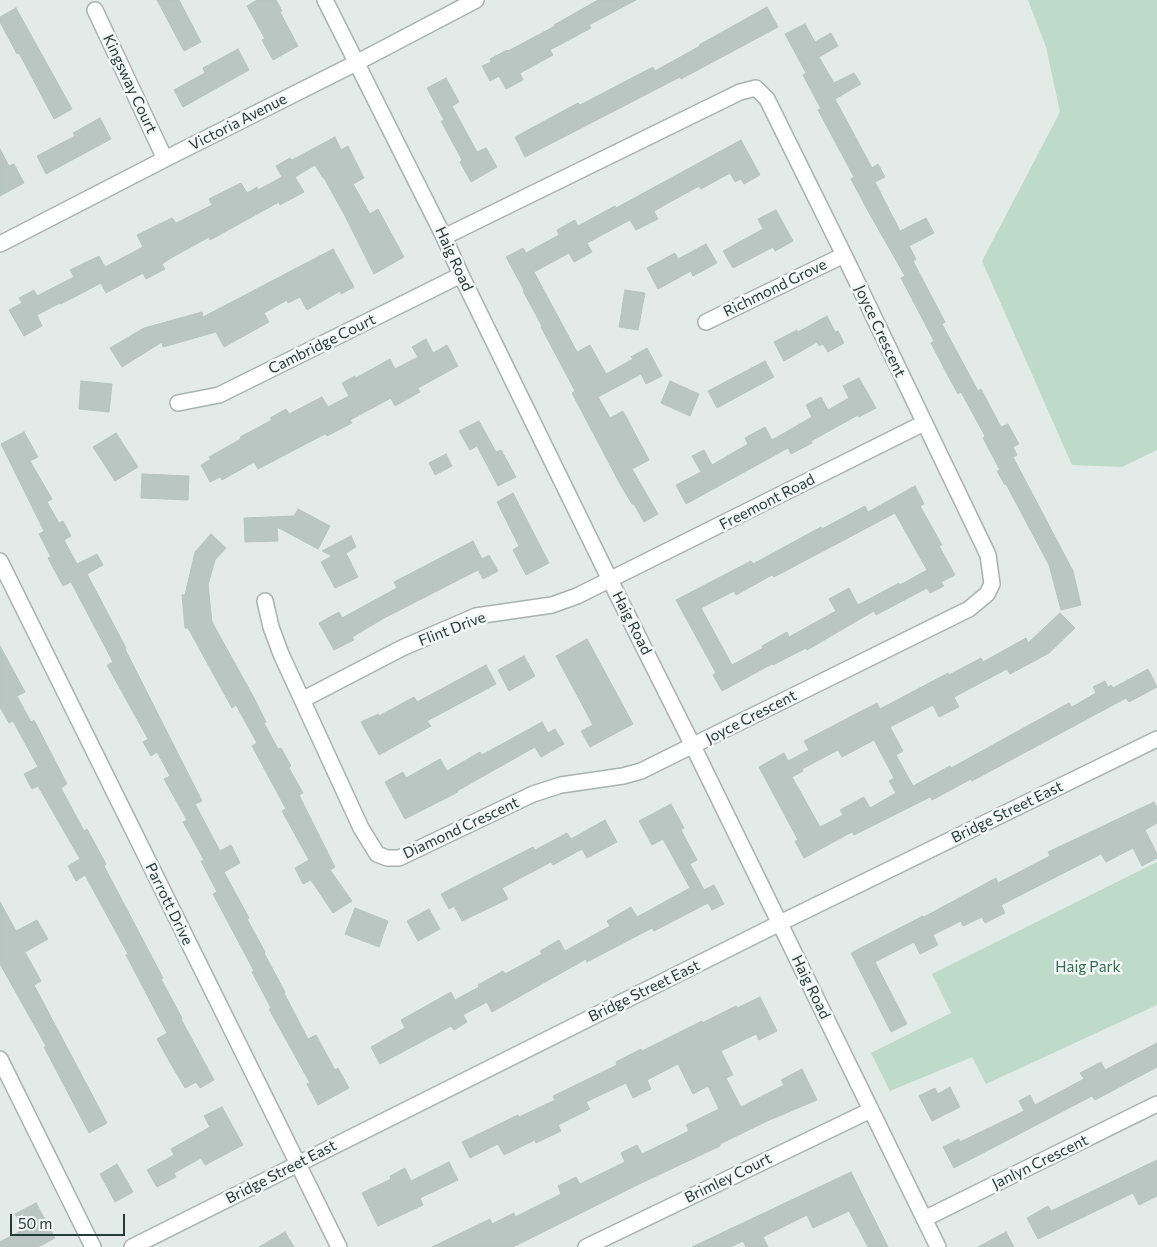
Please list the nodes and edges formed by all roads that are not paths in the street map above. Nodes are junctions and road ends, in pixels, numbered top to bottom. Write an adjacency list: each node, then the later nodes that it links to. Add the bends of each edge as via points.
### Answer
1 (325, 0): 4 (street, Haig Road)
2 (476, 0): 4 (street, Victoria Avenue)
3 (95, 10): 5 (street, Kingsway Court)
4 (356, 63): 5 (street, Victoria Avenue); 6 (street, Haig Road)
5 (165, 159): 7 (street, Victoria Avenue)
6 (444, 237): 8 (street, Joyce Crescent, via 740,92 756,88 767,99); 9 (street, Haig Road)
7 (0, 244)
8 (844, 254): 10 (street, Richmond Grove); 12 (street, Joyce Crescent)
9 (461, 275): 11 (street, Cambridge Court, via 219,395); 14 (street, Haig Road)
10 (706, 322)
11 (178, 403)
12 (924, 423): 14 (street, Freemont Road); 18 (street, Joyce Crescent, via 988,555 992,584 987,594 968,609)
13 (0, 561): 23 (street, Parrott Drive)
14 (610, 580): 16 (street, Flint Drive, via 552,605 476,616 402,648); 18 (street, Haig Road)
15 (265, 601): 16 (street, Diamond Crescent, via 281,654)
16 (302, 700): 18 (street, Diamond Crescent, via 361,828 377,854 387,858 399,858 533,794 561,785 641,771)
17 (1157, 738): 19 (street, Bridge Street East)
18 (693, 746): 19 (street, Haig Road)
19 (780, 923): 22 (street, Haig Road); 23 (street, Bridge Street East)
20 (0, 1059): 25 (street)
21 (1157, 1104): 24 (street, Janlyn Crescent)
22 (870, 1110): 24 (street, Haig Road); 28 (street, Brimley Court)
23 (297, 1164): 26 (street, Bridge Street East); 27 (street, Parrott Drive)
24 (924, 1219): 29 (street, Haig Road)
25 (93, 1247)
26 (132, 1247)
27 (339, 1247)
28 (586, 1247)
29 (938, 1247)

